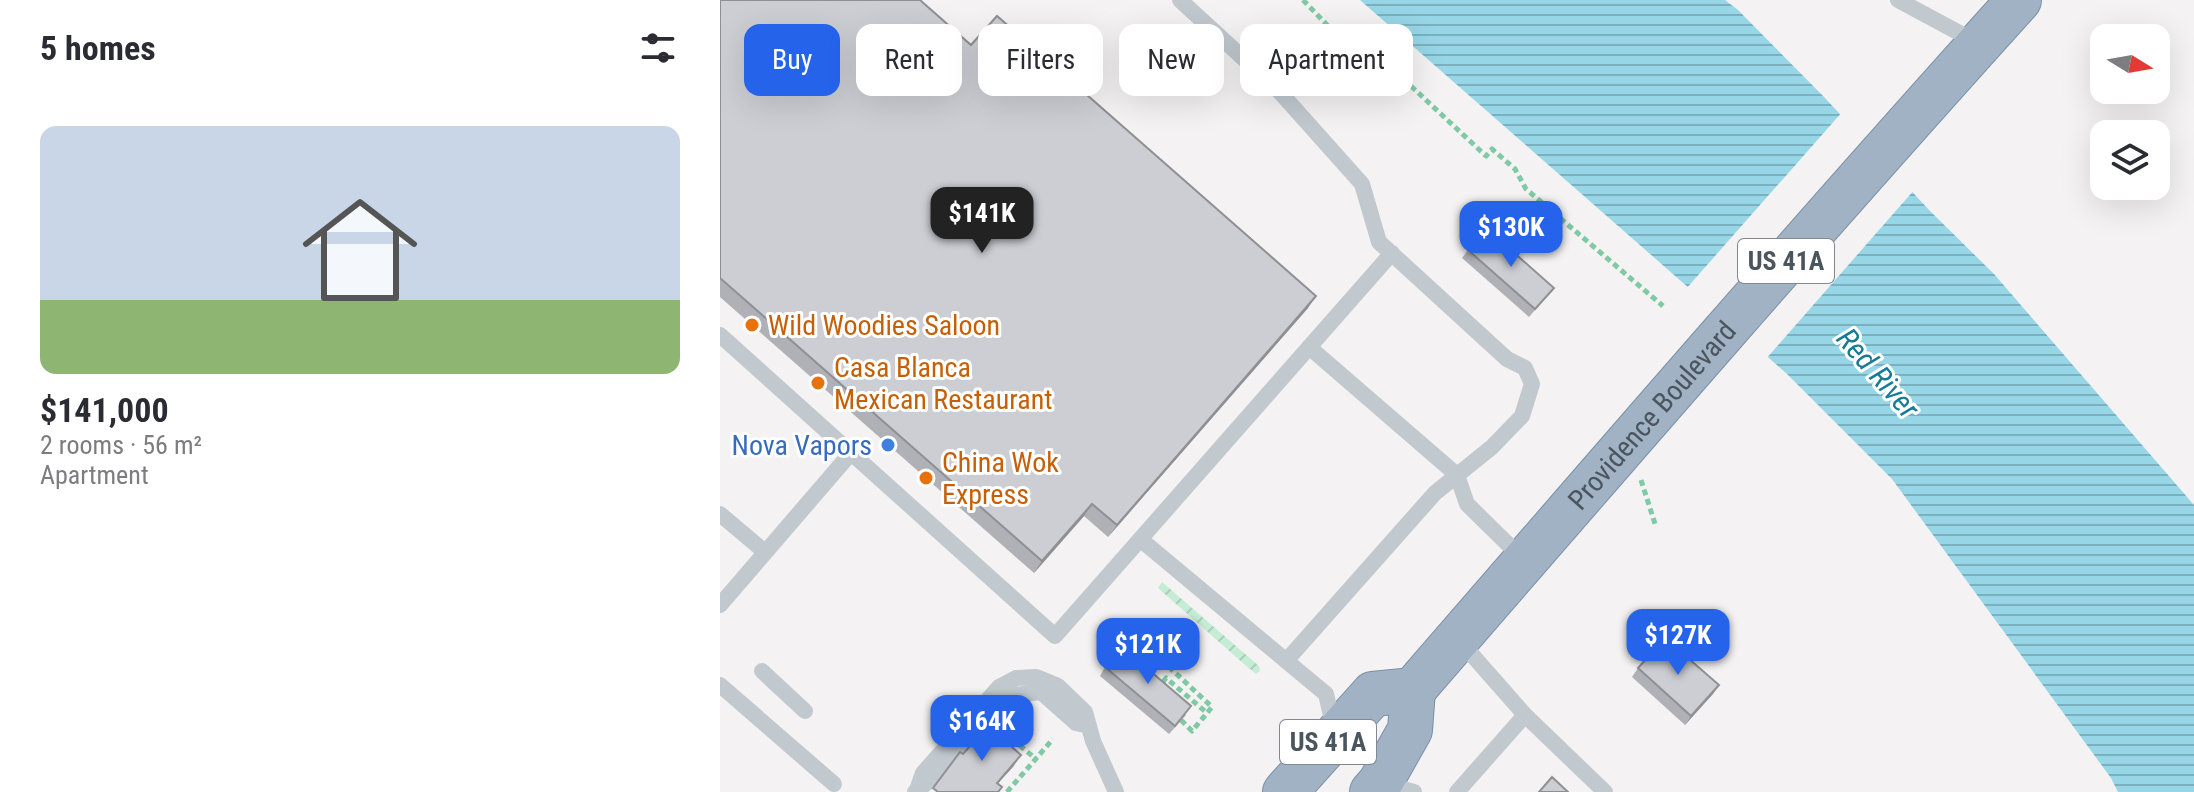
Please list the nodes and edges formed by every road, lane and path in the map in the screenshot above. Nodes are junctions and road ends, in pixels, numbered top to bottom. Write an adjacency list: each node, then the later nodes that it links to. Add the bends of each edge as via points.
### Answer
1 (1180, 0): 6 (lane, via 1279,91 1362,184 1379,242)
2 (1303, 0): 7 (path, via 1363,62 1412,87 1486,156 1492,149 1515,169 1526,189)
3 (1898, 0): 5 (lane)
4 (2019, 0): 5 (highway, Providence Boulevard / US 41A)
5 (1980, 44): 10 (highway, Providence Boulevard / US 41A)
6 (1392, 253): 9 (lane); 12 (lane, via 1507,359 1525,368 1532,384 1522,416)
7 (1663, 306)
8 (720, 335): 11 (lane)
9 (1309, 347): 12 (lane); 15 (lane)
10 (1628, 441): 14 (path); 17 (highway, Providence Boulevard / US 41A)
11 (850, 454): 15 (lane, via 1055,636); 16 (lane)
12 (1457, 475): 17 (lane, via 1467,504); 21 (lane, via 1435,493)
13 (720, 514): 16 (lane)
14 (1656, 527)
15 (1140, 539): 21 (lane)
16 (765, 552): 18 (lane)
17 (1525, 561): 19 (highway, Providence Boulevard / US 41A)
18 (720, 605)
19 (1457, 639): 25 (highway, Providence Boulevard / US 41A); 28 (lane)
20 (1158, 650): 27 (path, via 1212,707)
21 (1286, 661): 32 (lane, via 1326,694)
22 (762, 671): 26 (lane)
23 (720, 685): 35 (lane)
24 (1157, 690): 27 (path, via 1166,678)
25 (1413, 690): 32 (highway, US 41A, via 1373,694); 36 (highway, US 41A, via 1410,730)
26 (805, 711)
27 (1207, 713): 30 (path, via 1192,731)
28 (1525, 715): 41 (lane); 42 (lane)
29 (987, 719): 31 (lane, via 1013,695 1041,692 1076,723); 34 (path); 37 (lane)
30 (1181, 720)
31 (1089, 726): 37 (lane, via 1085,712 1058,686 1036,677 1016,678 999,687 923,773); 39 (lane)
32 (1335, 734): 40 (highway, US 41A)
33 (1053, 739): 34 (path)
34 (1036, 759): 38 (path)
35 (834, 784)
36 (1389, 789)
37 (916, 791)
38 (1007, 792)
39 (1116, 792)
40 (1285, 792)
41 (1457, 792)
42 (1605, 792)

